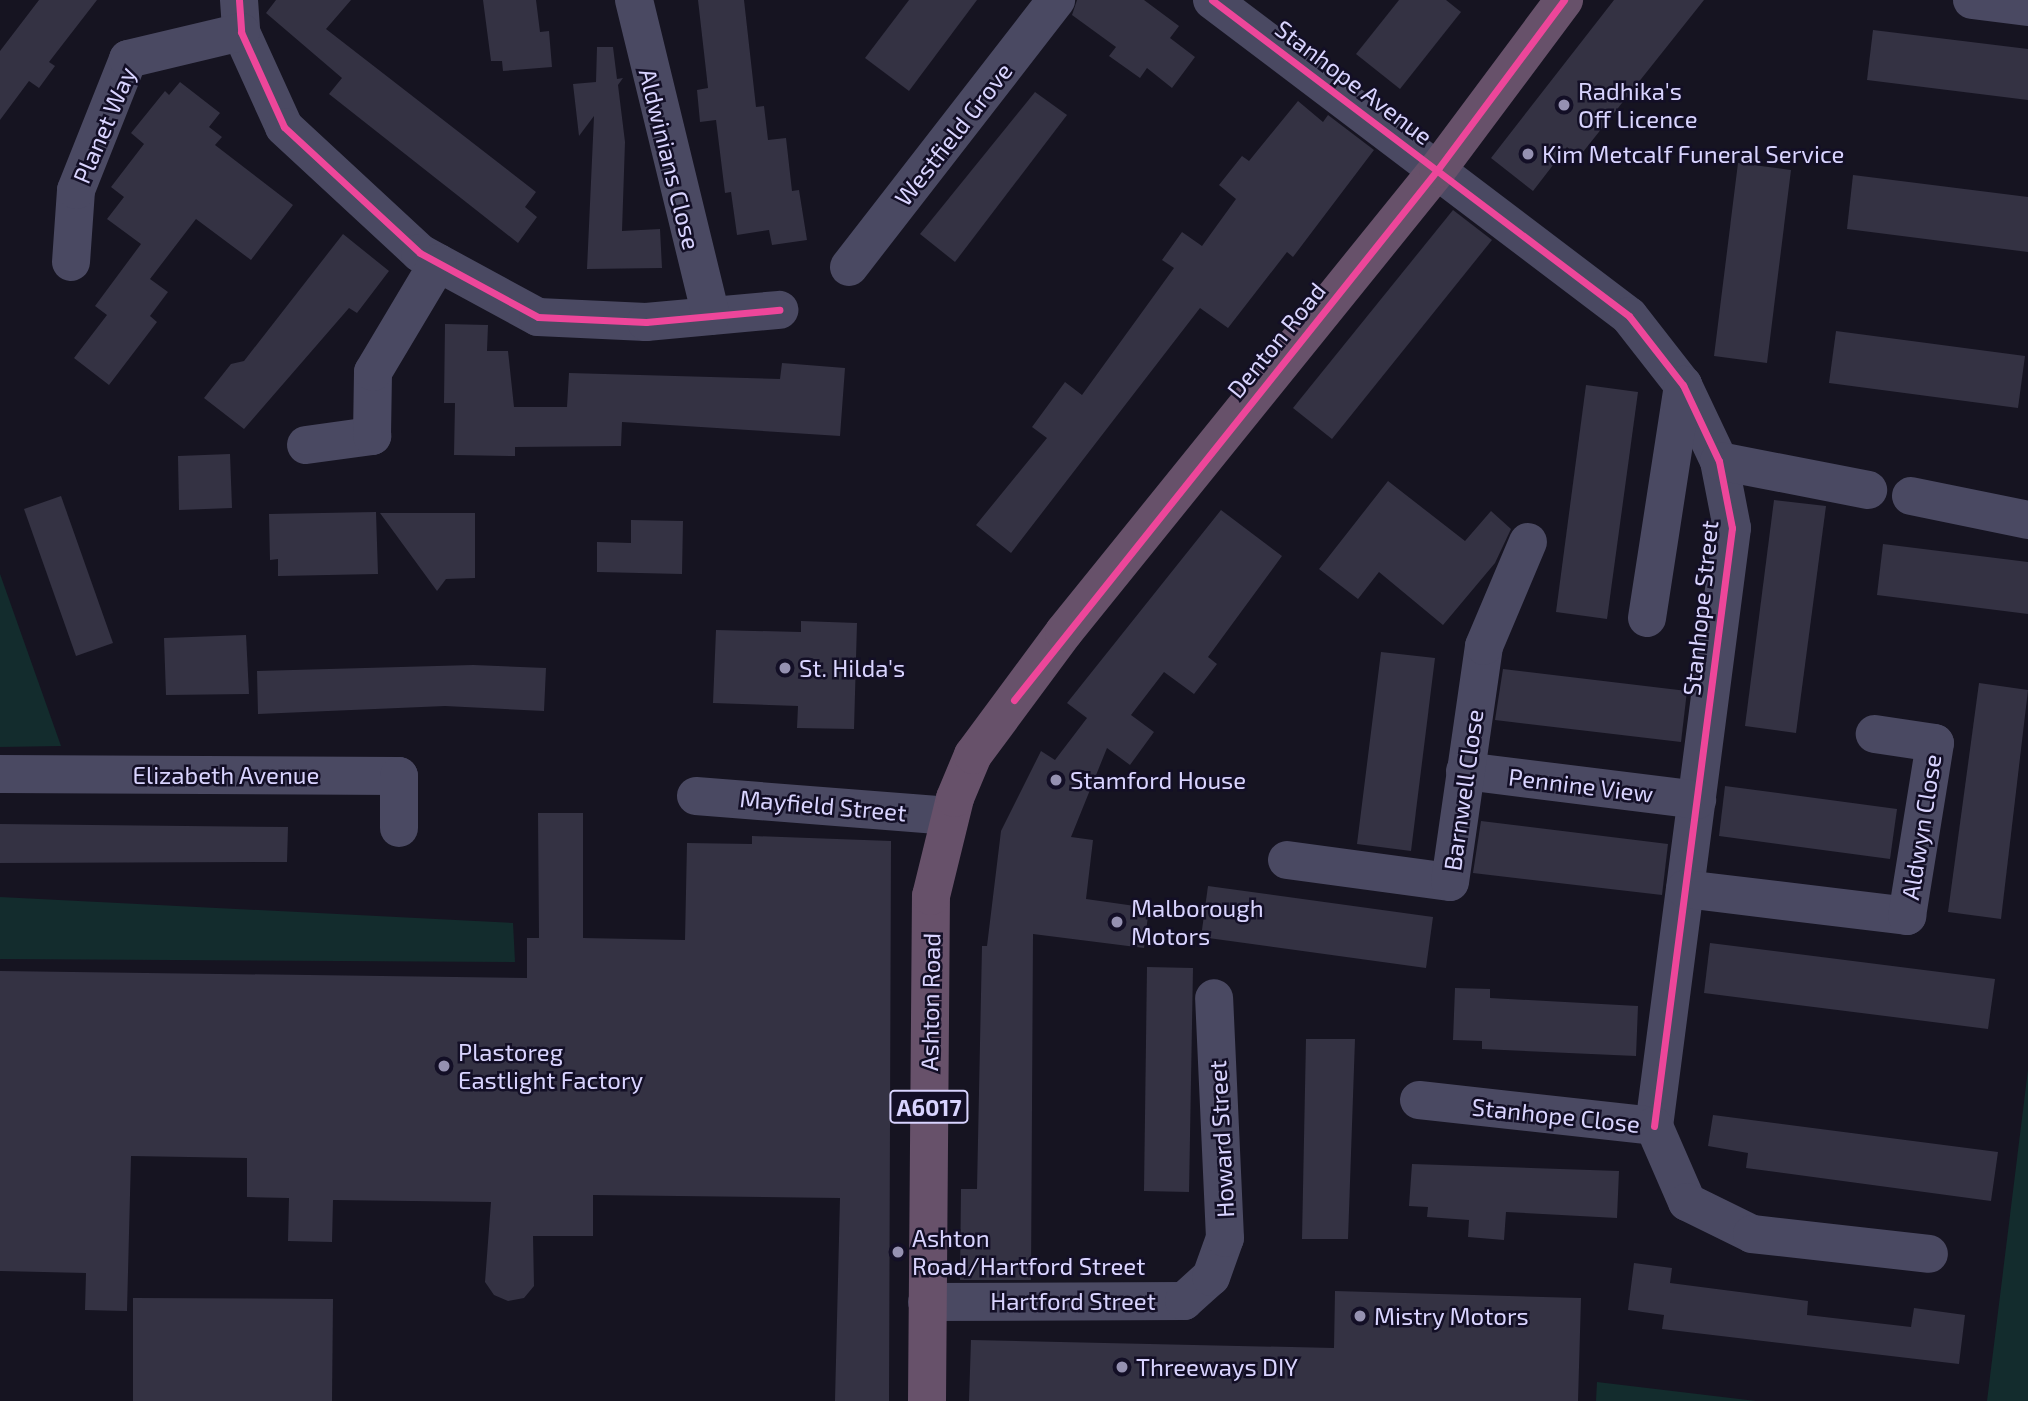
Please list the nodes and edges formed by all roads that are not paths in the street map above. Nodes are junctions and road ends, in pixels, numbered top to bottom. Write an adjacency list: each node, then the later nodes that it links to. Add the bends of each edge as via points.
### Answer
1 (634, 0): 13 (street, Aldwinians Close, via 653,98)
2 (1056, 0): 11 (street, Westfield Grove)
3 (1212, 0): 8 (street, Stanhope Avenue)
4 (1564, 0): 8 (highway, Denton Road / A6017)
5 (1972, 0): 6 (street)
6 (2028, 7)
7 (240, 16): 9 (street, Planet Way, via 128,59 76,190); 10 (street, via 284,127 419,253)
8 (1438, 169): 14 (street, Stanhope Street, via 1629,316); 27 (highway, Denton Road / A6017, via 1064,632 973,755)
9 (71, 262)
10 (438, 263): 13 (street, via 538,317 646,322); 15 (street, via 373,372 372,436)
11 (849, 267)
12 (779, 310): 13 (street)
13 (710, 317)
14 (1683, 385): 16 (street, Stanhope Street); 21 (street)
15 (306, 445)
16 (1719, 461): 17 (street); 26 (street, Stanhope Street, via 1732,528)
17 (1868, 489)
18 (1911, 496): 19 (street)
19 (2028, 519)
20 (1528, 542): 23 (street, Barnwell Close, via 1483,646)
21 (1647, 618)
22 (1875, 734): 30 (street, Aldwyn Close, via 1935,743 1907,916)
23 (1465, 771): 26 (street, Pennine View); 29 (street, Barnwell Close, via 1450,882)
24 (0, 774): 28 (street, Elizabeth Avenue, via 399,776)
25 (696, 796): 27 (street, Mayfield Street)
26 (1697, 800): 30 (street, Stanhope Street)
27 (950, 816): 36 (highway, Ashton Road / A6017, via 930,896)
28 (399, 828)
29 (1287, 860)
30 (1685, 889): 33 (street, Stanhope Street)
31 (1214, 998): 35 (street, Howard Street, via 1225,1238)
32 (1419, 1100): 33 (street, Stanhope Close)
33 (1654, 1126): 34 (street, Stanhope Close, via 1687,1202 1752,1234)
34 (1929, 1254)
35 (1211, 1277): 36 (street, Hartford Street, via 1184,1300)
36 (927, 1301): 37 (highway, Ashton Road / A6017)
37 (927, 1401)

